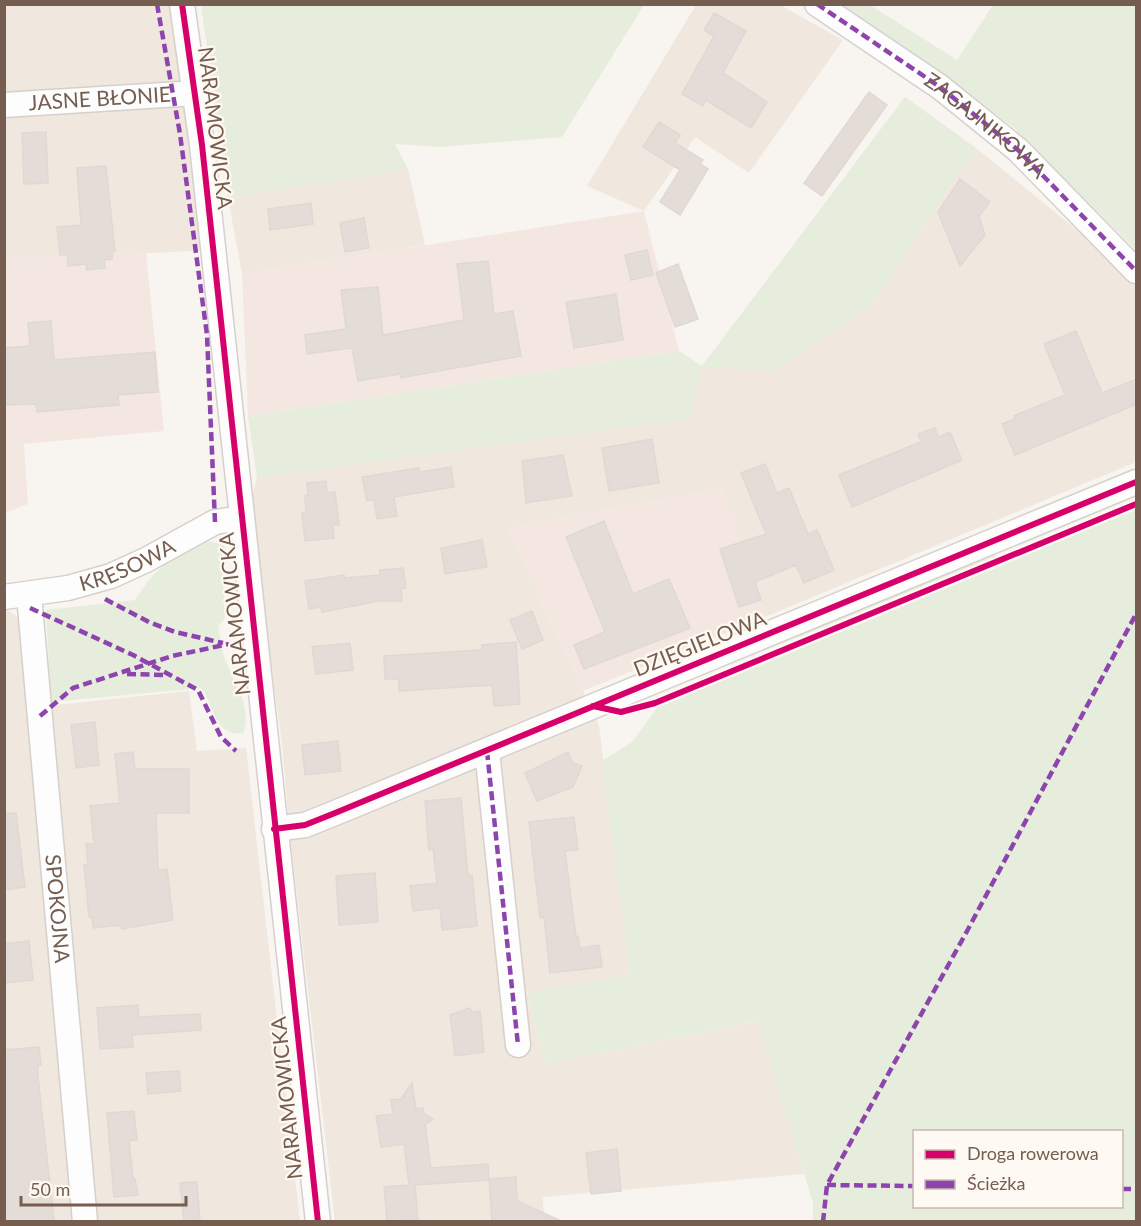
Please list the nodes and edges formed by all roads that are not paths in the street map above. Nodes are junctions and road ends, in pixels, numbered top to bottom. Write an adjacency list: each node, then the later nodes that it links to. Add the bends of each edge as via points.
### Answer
1 (182, 4): 3 (street, NARAMOWICKA)
2 (817, 4): 5 (street, ZAGAJNIKOWA, via 940,87 1018,150)
3 (196, 93): 4 (street, JASNE BŁONIE); 7 (street, NARAMOWICKA)
4 (4, 105)
5 (1137, 271)
6 (1137, 482): 10 (street, DZIĘGIELOWA)
7 (242, 518): 8 (street, KRESOWA, via 215,522 111,576); 11 (street, NARAMOWICKA)
8 (29, 595): 9 (street, KRESOWA); 13 (street, SPOKOJNA)
9 (4, 597)
10 (487, 751): 11 (street, DZIĘGIELOWA, via 313,822); 12 (street)
11 (274, 829): 14 (street, NARAMOWICKA)
12 (518, 1045)
13 (85, 1221)
14 (318, 1221)

